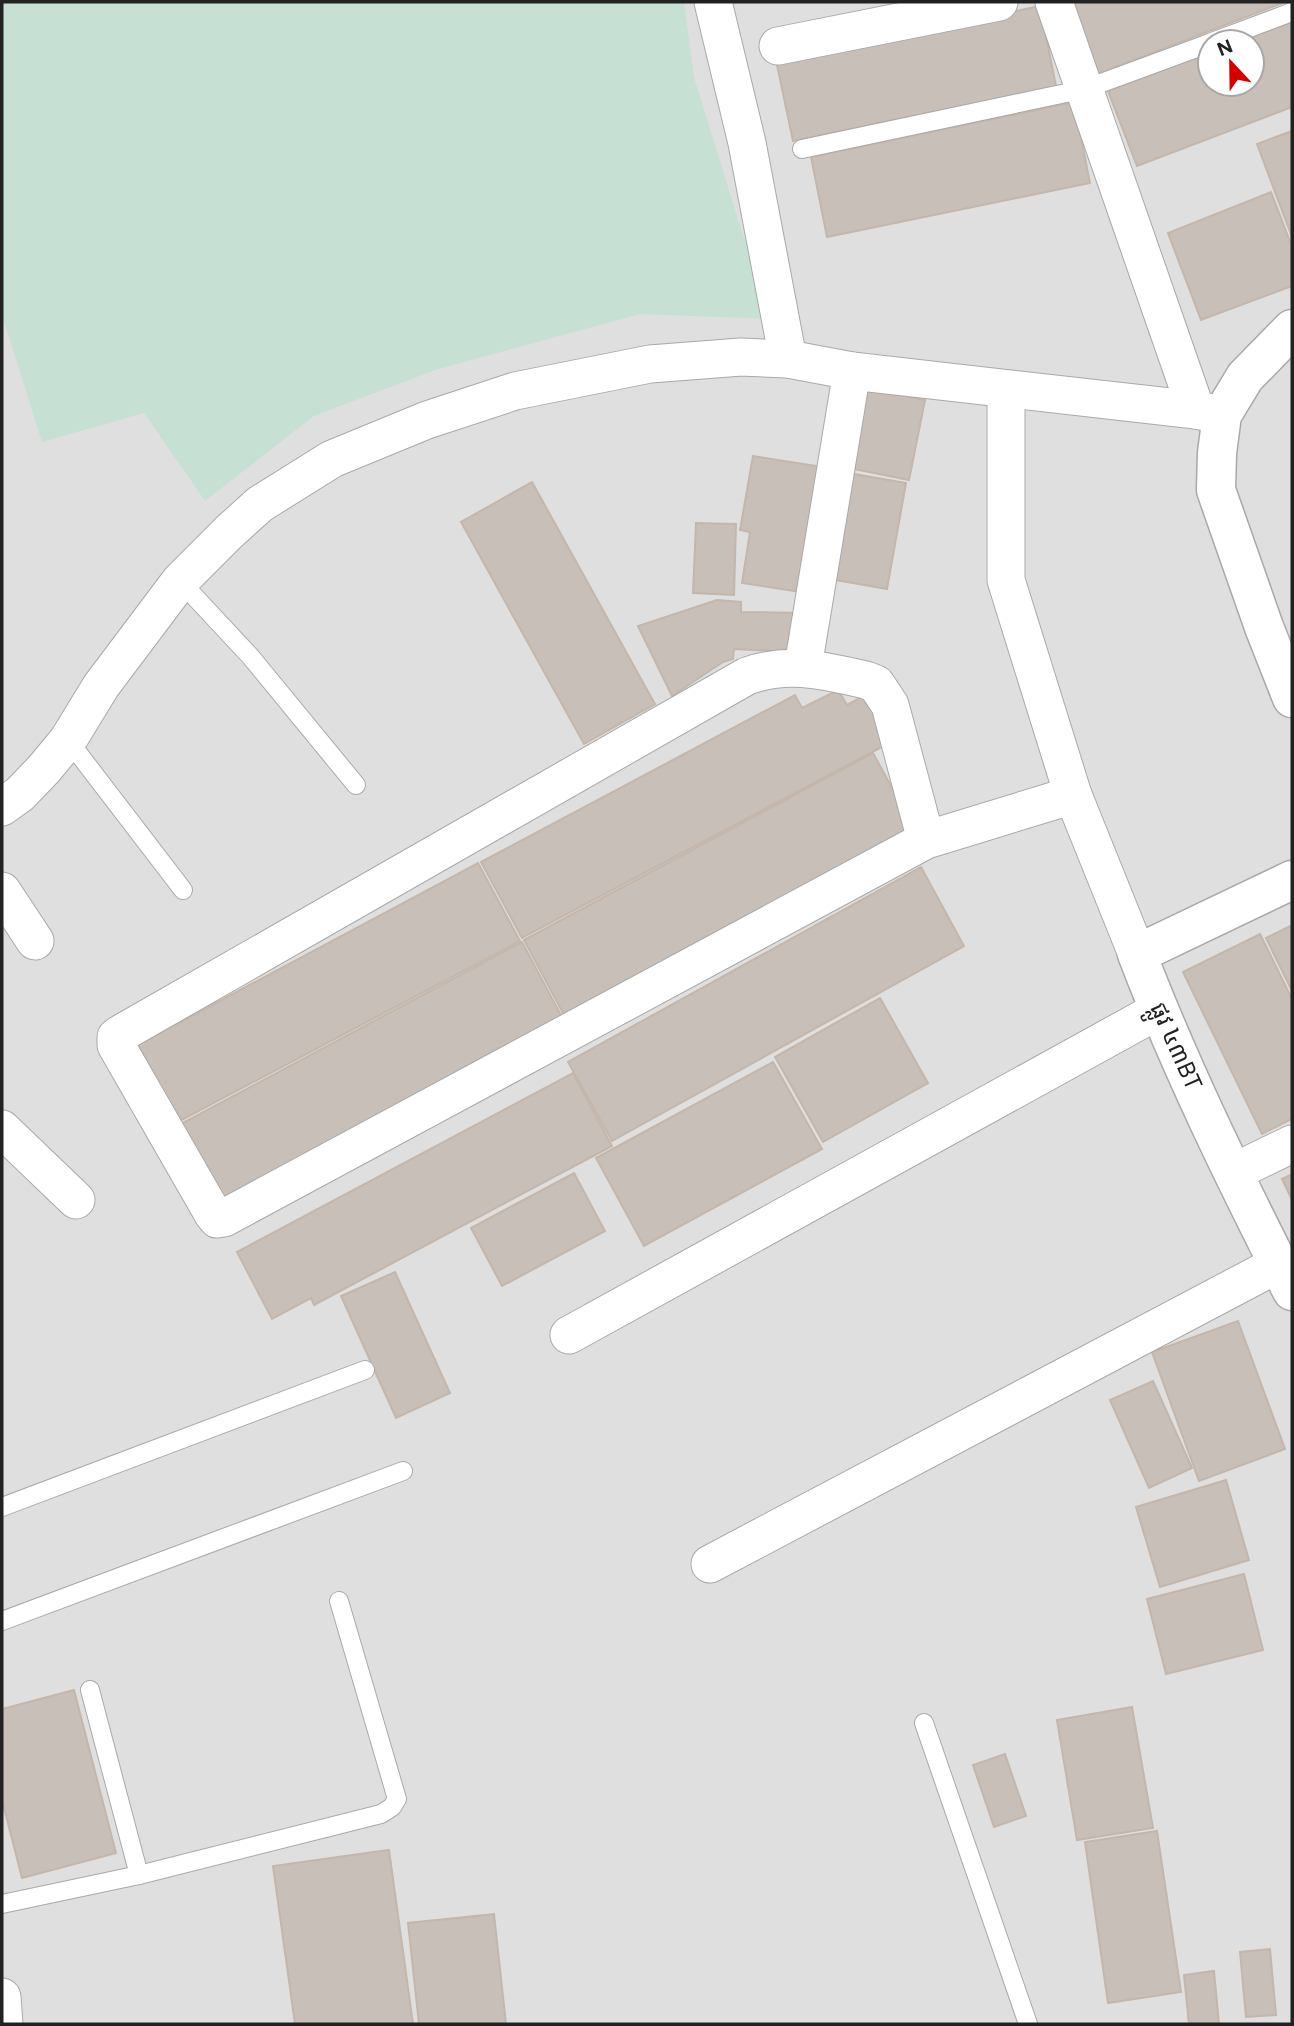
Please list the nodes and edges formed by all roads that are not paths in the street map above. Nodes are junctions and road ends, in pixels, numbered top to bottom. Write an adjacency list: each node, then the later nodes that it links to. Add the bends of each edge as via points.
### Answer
1 (713, 2): 11 (street, via 747,144)
2 (999, 2): 6 (street)
3 (1055, 2): 8 (street)
4 (1292, 12): 5 (lane)
5 (1249, 28)
6 (778, 46)
7 (1196, 48): 8 (lane)
8 (1085, 89): 9 (lane); 14 (street)
9 (802, 149)
10 (1292, 329): 14 (street)
11 (788, 359): 12 (street); 15 (street, via 741,357 650,364 515,391 427,420 332,460 260,504)
12 (852, 371): 13 (street); 16 (street)
13 (1006, 390): 14 (street); 20 (street, via 1006,580)
14 (1209, 413): 17 (street, via 1217,453 1216,489)
15 (180, 581): 18 (street, via 101,686); 19 (lane, via 250,656)
16 (803, 667): 22 (street, via 866,680 884,693); 22 (street, via 747,676 116,1037 116,1045 213,1214 224,1218)
17 (1292, 698)
18 (68, 740): 21 (street, via 20,794); 24 (lane)
19 (356, 785)
20 (1073, 795): 22 (street); 27 (street)
21 (2, 807)
22 (926, 840)
23 (1292, 880): 27 (street)
24 (183, 890)
25 (2, 891): 26 (street)
26 (35, 941)
27 (1137, 954): 28 (street, ផ្លូវ ៤៣BT)
28 (1159, 1010): 31 (street, ផ្លូវ ៤៣BT); 34 (street)
29 (2, 1129): 32 (street)
30 (1292, 1144): 31 (street)
31 (1234, 1172): 33 (street, ផ្លូវ ៤៣BT)
32 (76, 1200)
33 (1285, 1277): 38 (street)
34 (569, 1335)
35 (365, 1370): 37 (lane)
36 (403, 1471): 40 (lane)
37 (2, 1507)
38 (710, 1564)
39 (339, 1601): 43 (lane, via 397,1799 392,1807 381,1814)
40 (2, 1621)
41 (90, 1690): 43 (lane)
42 (924, 1723): 47 (lane)
43 (139, 1875): 44 (lane)
44 (2, 1904)
45 (2, 1997): 46 (street)
46 (4, 2024)
47 (1028, 2024)

